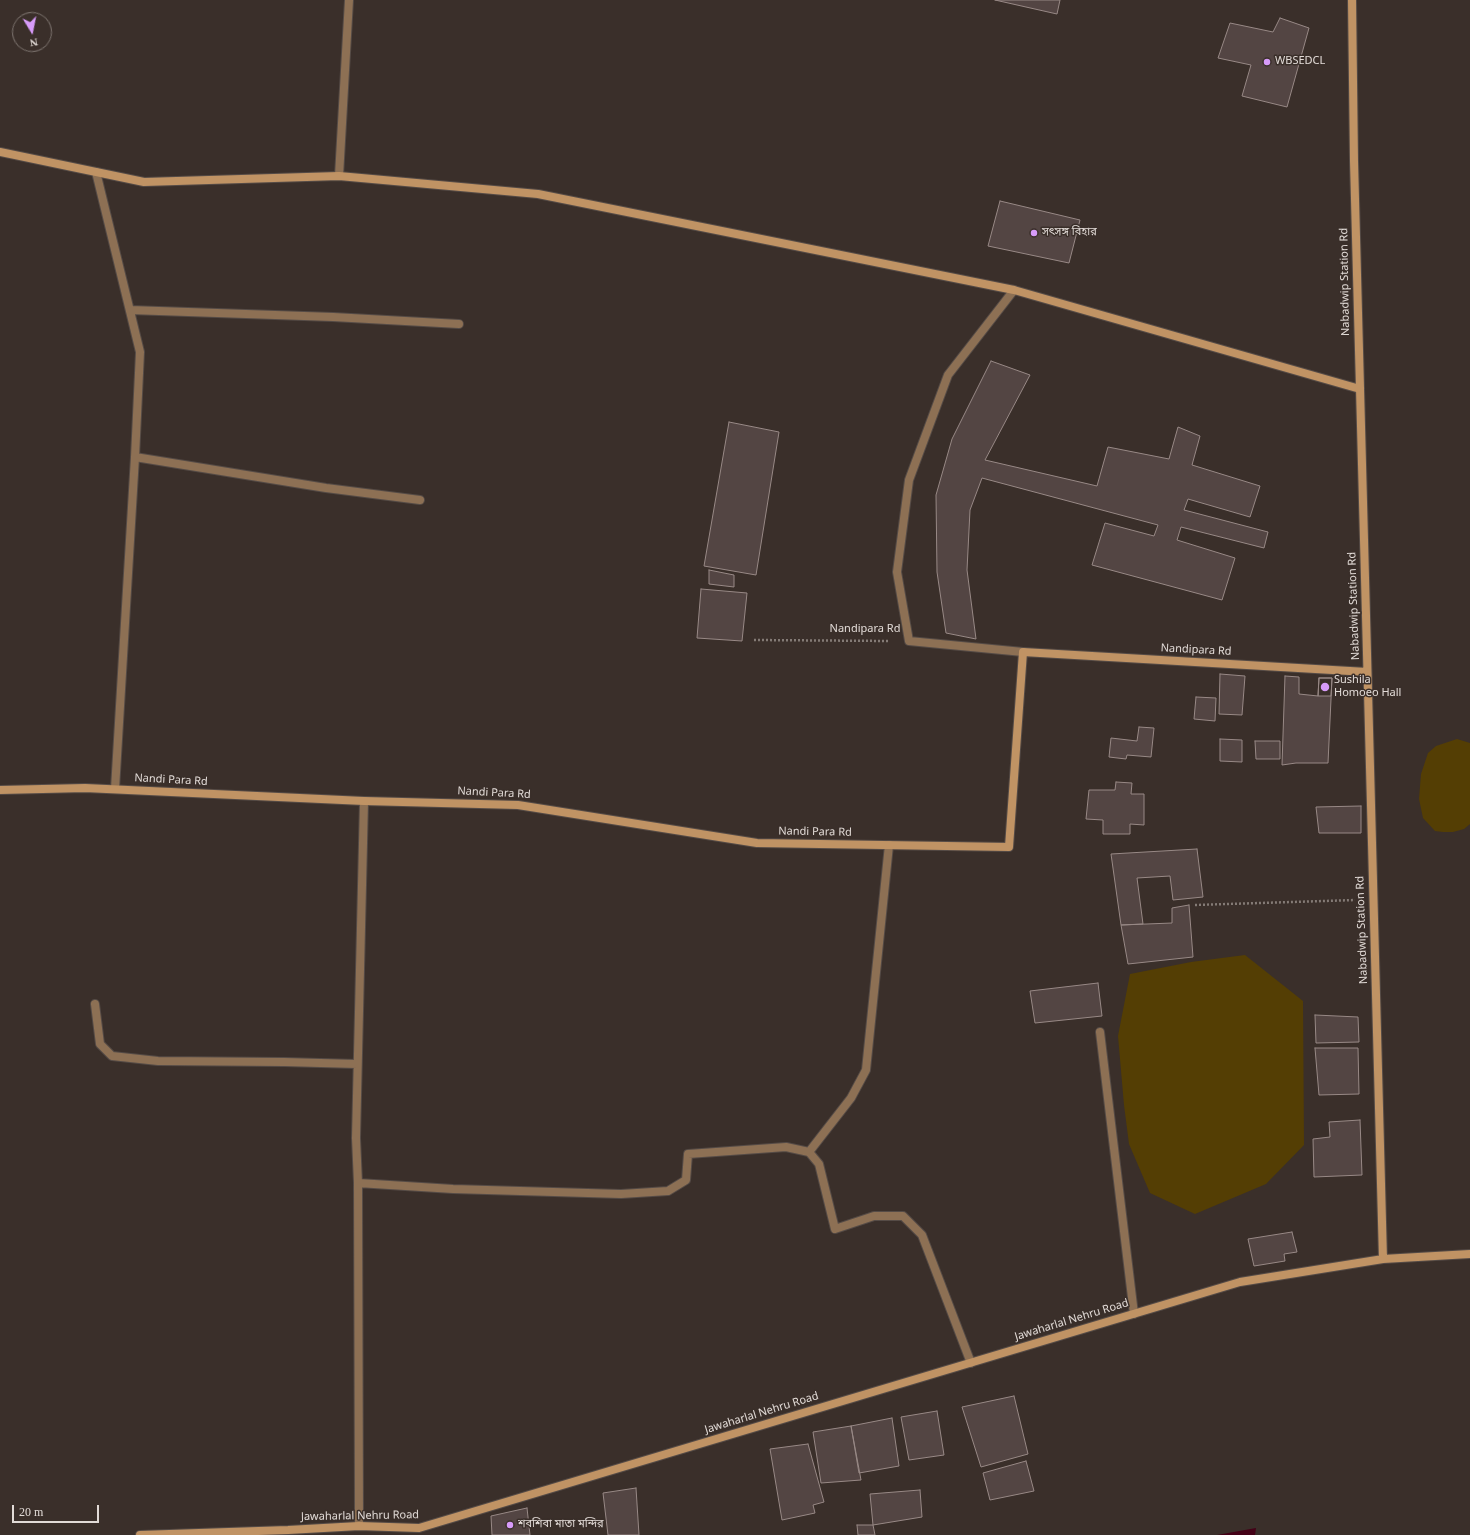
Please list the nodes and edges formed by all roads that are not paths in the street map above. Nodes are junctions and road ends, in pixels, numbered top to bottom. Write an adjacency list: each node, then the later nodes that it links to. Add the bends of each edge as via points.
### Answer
1 (349, 0): 5 (street)
2 (1352, 0): 9 (street, Nabadwip Station Rd)
3 (0, 152): 4 (street)
4 (96, 172): 5 (street, via 144,182); 7 (street)
5 (339, 176): 6 (street, via 538,194)
6 (1014, 290): 9 (street); 12 (street, Nandipara Rd, via 948,375 909,480 897,572 909,641)
7 (130, 310): 8 (street); 10 (street, via 140,352)
8 (459, 324)
9 (1360, 389): 13 (street, Nabadwip Station Rd)
10 (136, 457): 11 (street, via 326,488); 14 (street)
11 (420, 500)
12 (1023, 652): 13 (street, Nandipara Rd); 17 (street, Nandi Para Rd, via 1009,847)
13 (1367, 672): 24 (street, Nabadwip Station Rd)
14 (115, 789): 15 (street, Nandi Para Rd); 16 (street, Nandi Para Rd)
15 (0, 790)
16 (364, 801): 17 (street, Nandi Para Rd, via 518,805 757,843); 20 (street)
17 (889, 845): 21 (street, via 866,1070 850,1098)
18 (95, 1004): 20 (street, via 100,1044 112,1056 158,1061)
19 (1100, 1032): 25 (street)
20 (357, 1064): 22 (street)
21 (809, 1152): 22 (street, via 786,1147 688,1154 686,1180 668,1191 628,1194 453,1189); 26 (street, via 819,1164 835,1229 874,1216 903,1216 922,1234)
22 (358, 1183): 27 (street)
23 (1470, 1254): 24 (street, Jawaharlal Nehru Road)
24 (1383, 1259): 25 (street, Jawaharlal Nehru Road, via 1240,1282)
25 (1134, 1314): 26 (street, Jawaharlal Nehru Road)
26 (971, 1363): 28 (street, Jawaharlal Nehru Road)
27 (359, 1526): 28 (street, Jawaharlal Nehru Road); 29 (street, Jawaharlal Nehru Road)
28 (419, 1531)
29 (140, 1535)

